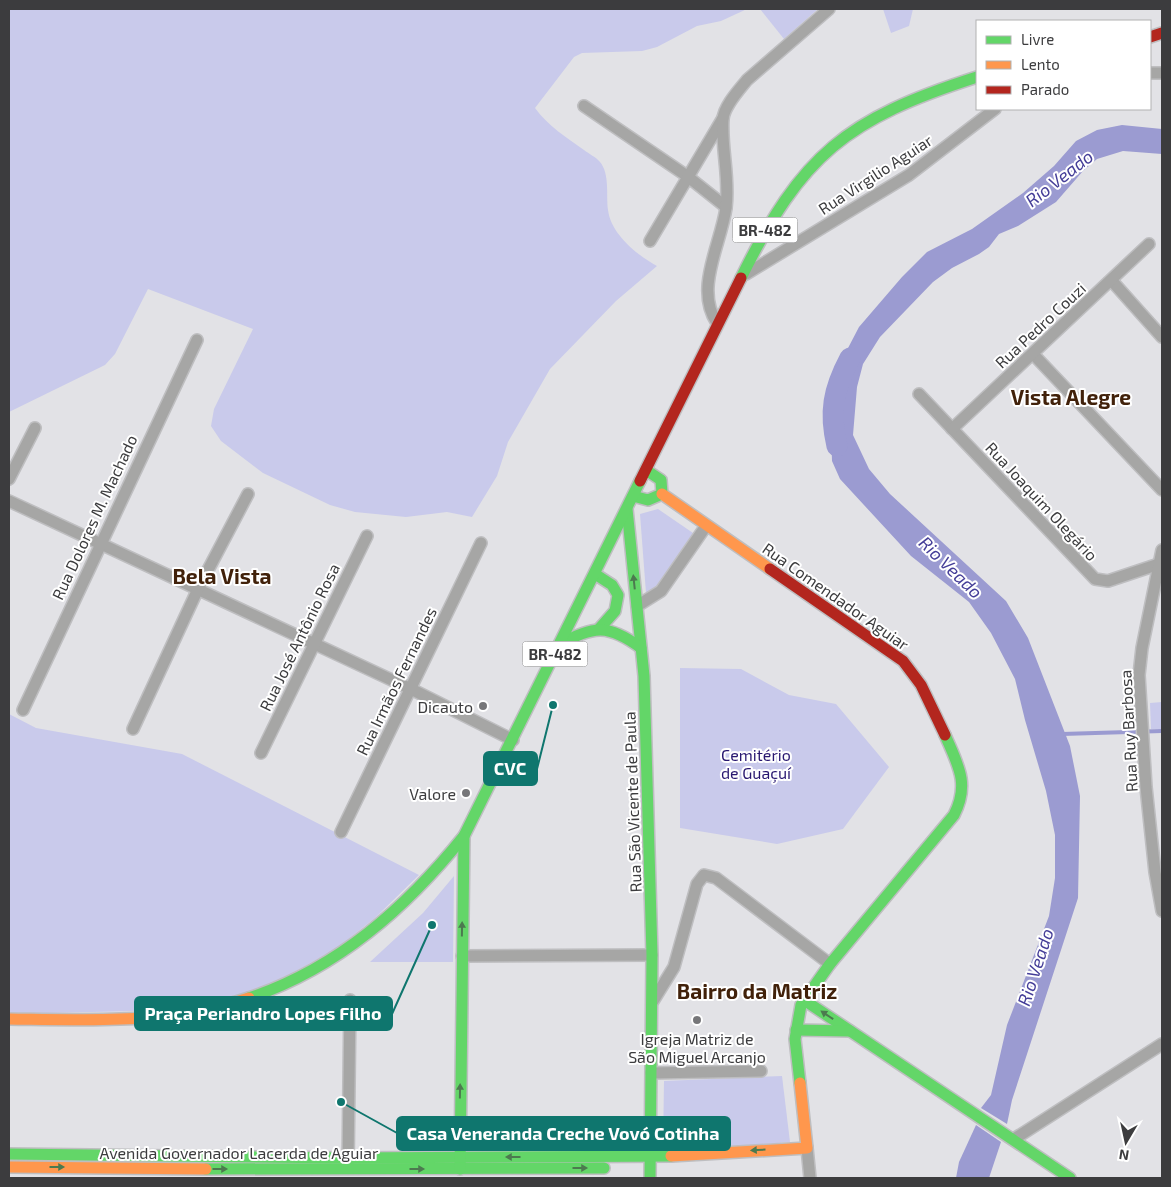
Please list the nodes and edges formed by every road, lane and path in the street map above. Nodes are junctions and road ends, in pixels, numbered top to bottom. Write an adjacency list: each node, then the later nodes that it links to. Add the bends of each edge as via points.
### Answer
1 (829, 9): 5 (street, via 747,80)
2 (976, 78): 10 (main road, BR-482, via 895,106 841,138 790,189 756,244)
3 (584, 106): 6 (street)
4 (995, 110): 10 (street, Rua Virgilio Aguiar, via 909,175)
5 (723, 118): 6 (street); 7 (street)
6 (687, 176): 7 (street); 8 (street)
7 (726, 207): 12 (street, via 707,288 709,308)
8 (650, 241)
9 (1149, 244): 11 (street, Rua Pedro Couzi)
10 (742, 276): 12 (main road, BR-482)
11 (1112, 281): 13 (street); 15 (street, Rua Pedro Couzi)
12 (717, 323): 19 (main road, BR-482)
13 (1162, 337)
14 (197, 340): 30 (street, Rua Dolores M. Machado)
15 (1033, 354): 18 (street, Rua Pedro Couzi); 21 (street)
16 (919, 394): 18 (street, Rua Joaquim Olegário)
17 (35, 428): 20 (street)
18 (952, 429): 32 (street, Rua Joaquim Olegário, via 1095,579 1108,580)
19 (646, 470): 23 (main road, via 661,480); 24 (main road, BR-482)
20 (9, 480)
21 (1162, 490)
22 (248, 494): 35 (street)
23 (662, 494): 24 (main road, via 648,501); 27 (main road, Rua Comendador Aguiar)
24 (633, 496): 26 (main road, BR-482)
25 (9, 501): 30 (street)
26 (627, 509): 33 (main road, BR-482); 36 (main road, Rua São Vicente de Paula, one-way to 26)
27 (706, 526): 36 (street, via 661,591); 51 (main road, Rua Comendador Aguiar, via 903,661 924,688 960,773 963,790 954,815)
28 (367, 536): 38 (street, Rua José Antônio Rosa)
29 (480, 543): 41 (street, Rua Irmãos Fernandes)
30 (99, 544): 35 (street); 42 (street, Rua Dolores M. Machado)
31 (1162, 550): 32 (street, Rua Ruy Barbosa)
32 (1161, 563): 34 (street, Rua Ruy Barbosa)
33 (596, 574): 37 (main road, via 612,585 618,595 615,611); 39 (main road, BR-482)
34 (1160, 578): 48 (street, Rua Ruy Barbosa, via 1142,648 1140,675 1142,741)
35 (198, 589): 38 (street); 43 (street)
36 (636, 606): 40 (main road, Rua São Vicente de Paula)
37 (600, 628): 39 (main road, via 581,632); 40 (main road, via 625,636)
38 (313, 643): 41 (street); 45 (street, Rua José Antônio Rosa)
39 (559, 645): 44 (main road, BR-482)
40 (641, 648): 49 (main road, Rua São Vicente de Paula)
41 (411, 689): 44 (street); 46 (street, Rua Irmãos Fernandes)
42 (23, 710)
43 (133, 729)
44 (514, 740): 47 (main road, BR-482)
45 (261, 753)
46 (341, 832)
47 (464, 836): 50 (main road, one-way to 47); 55 (main road, BR-482, via 422,886 366,938 320,969 279,989 237,1003 186,1014 135,1019)
48 (1162, 911)
49 (652, 955): 50 (street); 54 (main road, Rua São Vicente de Paula)
50 (462, 956): 66 (main road, one-way to 50)
51 (830, 964): 53 (main road, Rua Comendador Aguiar); 54 (street, via 716,878 704,875 697,884 674,967)
52 (350, 1000): 64 (street)
53 (804, 1000): 56 (main road); 57 (main road, one-way to 53)
54 (653, 1001): 60 (main road, Rua São Vicente de Paula)
55 (9, 1019)
56 (796, 1030): 57 (main road); 62 (main road, via 795,1048)
57 (850, 1031): 61 (main road)
58 (1162, 1044): 61 (street)
59 (761, 1071): 60 (street)
60 (651, 1073): 67 (main road, Rua São Vicente de Paula)
61 (1014, 1140): 69 (main road)
62 (806, 1148): 67 (main road, Avenida Governador Lacerda de Aguiar, one-way to 67); 68 (street)
63 (9, 1154): 64 (main road, Avenida Governador Lacerda de Aguiar)
64 (348, 1164): 65 (main road, Avenida Governador Lacerda de Aguiar, one-way to 64); 66 (main road, Avenida Governador Lacerda de Aguiar)
65 (9, 1167)
66 (460, 1168): 67 (main road, Avenida Governador Lacerda de Aguiar)
67 (650, 1168)
68 (810, 1178)
69 (1070, 1178)

